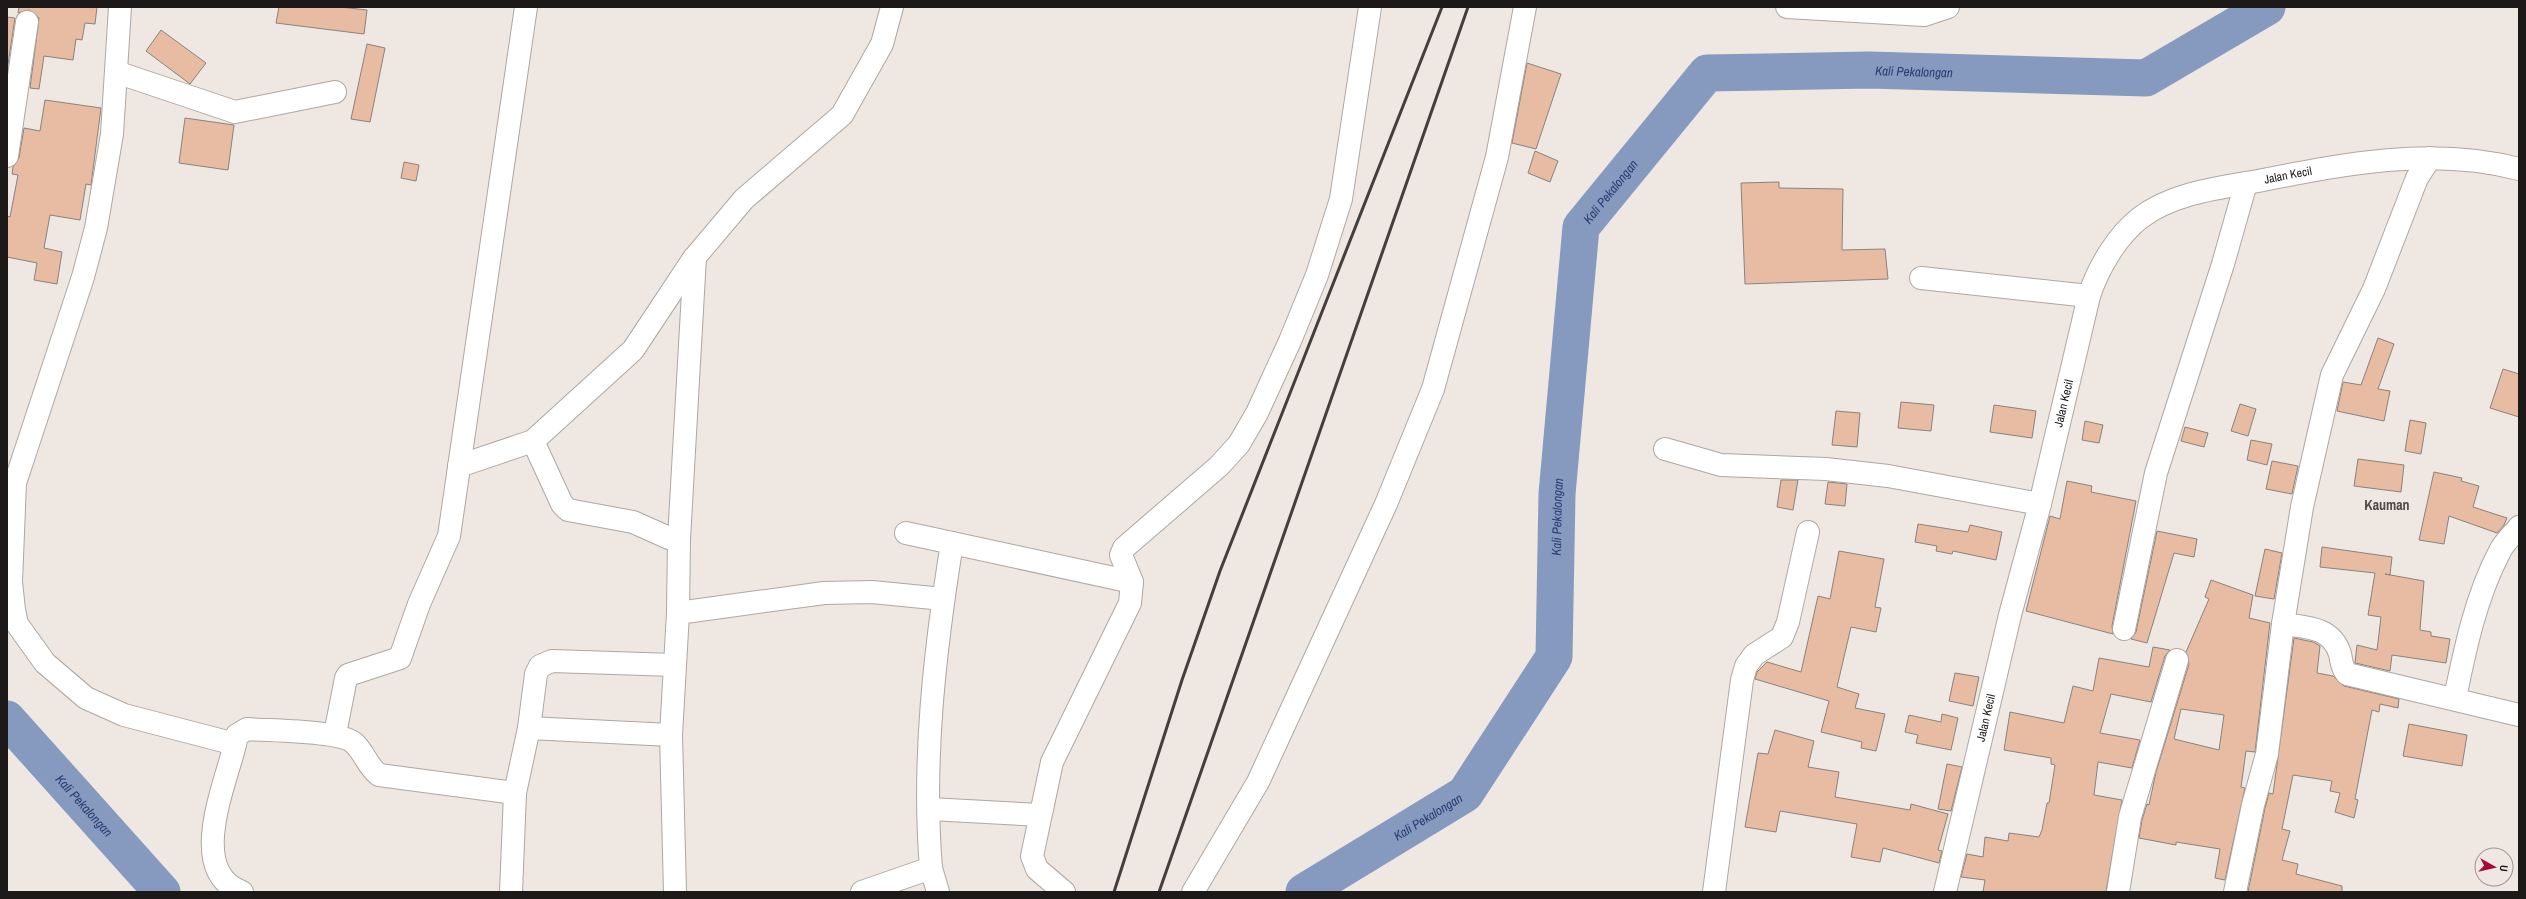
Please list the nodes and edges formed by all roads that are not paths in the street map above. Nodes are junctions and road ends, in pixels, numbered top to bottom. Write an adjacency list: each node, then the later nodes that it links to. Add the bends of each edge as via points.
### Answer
1 (120, 7): 10 (street)
2 (526, 7): 21 (street)
3 (892, 7): 16 (street, via 882,44 842,115 744,199)
4 (1370, 7): 29 (street, via 1341,199 1317,274 1293,333 1257,413 1239,444 1219,466 1124,548 1121,555)
5 (1524, 7): 52 (street, via 1497,157 1433,389 1386,504 1258,782)
6 (1787, 7): 8 (street)
7 (1948, 7): 8 (street, via 1924,16)
8 (1828, 9)
9 (27, 22): 12 (street)
10 (116, 72): 11 (street, via 235,112); 22 (street, via 112,134 96,228 83,277)
11 (335, 92)
12 (7, 155)
13 (2430, 158): 14 (street, Jalan Kecil, via 2490,161); 15 (street, Jalan Kecil, via 2353,162); 32 (street, via 2417,178 2374,289 2332,375 2302,507)
14 (2519, 169)
15 (2246, 183): 18 (street, Jalan Kecil, via 2170,200 2139,218 2108,257 2094,279); 33 (street, via 2223,264 2156,473)
16 (695, 257): 19 (street, via 633,350); 27 (street)
17 (1921, 278): 18 (street)
18 (2089, 296): 23 (street, Jalan Kecil)
19 (533, 441): 21 (street); 27 (street, via 562,504 568,510 633,522 669,538)
20 (1665, 450): 23 (street, via 1721,464 1873,474)
21 (459, 466): 39 (street, via 449,536 419,604 403,652 395,661 348,675)
22 (11, 482): 41 (street, via 11,582 14,610 17,624 45,663 86,698 124,715)
23 (2040, 504): 54 (street, Jalan Kecil, via 2010,615)
24 (2519, 527): 36 (street, via 2500,550 2491,571 2469,632)
25 (1808, 532): 53 (street, via 1788,622 1782,637 1754,655 1746,666 1742,680)
26 (906, 533): 28 (street)
27 (679, 539): 31 (street)
28 (952, 542): 29 (street); 30 (street)
29 (1132, 582): 44 (street, via 1130,602 1052,762)
30 (943, 599): 31 (street, via 872,592 824,593); 43 (street, via 930,740)
31 (678, 613): 35 (street)
32 (2283, 624): 36 (street, via 2318,629 2334,639 2343,669 2347,674); 56 (street, via 2267,754 2250,816)
33 (2124, 629)
34 (2177, 660): 55 (street, via 2130,817)
35 (674, 665): 38 (street, via 545,663 536,674); 40 (street)
36 (2455, 698): 37 (street)
37 (2519, 715)
38 (529, 728): 40 (street); 42 (street)
39 (335, 734): 41 (street, via 247,730 238,735); 42 (street, via 356,744 372,770 380,775)
40 (671, 735): 48 (street)
41 (235, 744): 46 (street, via 212,830 212,852 225,880)
42 (515, 793): 47 (street)
43 (930, 809): 44 (street); 45 (street)
44 (1039, 815): 51 (street, via 1033,862 1037,869)
45 (931, 868): 49 (street); 50 (street)
46 (242, 892)
47 (511, 892)
48 (674, 892)
49 (862, 892)
50 (938, 892)
51 (1064, 892)
52 (1193, 892)
53 (1714, 892)
54 (1945, 892)
55 (2118, 892)
56 (2235, 892)

